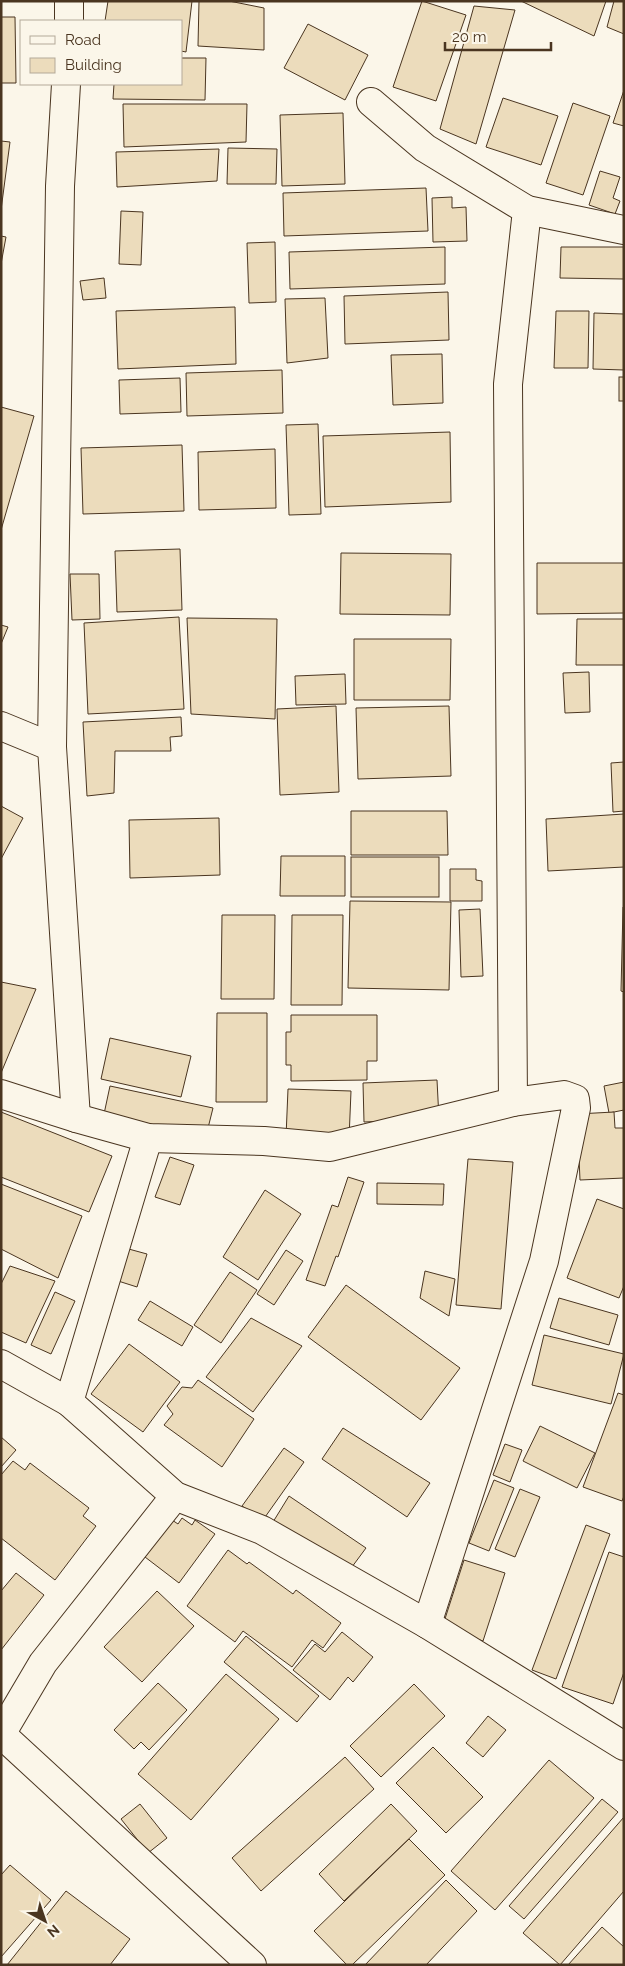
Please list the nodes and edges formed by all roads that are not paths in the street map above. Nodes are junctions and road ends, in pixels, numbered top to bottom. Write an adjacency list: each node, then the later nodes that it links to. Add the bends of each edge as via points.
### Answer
1 (69, 1): 2 (street)
2 (69, 20)
3 (66, 85): 8 (street, via 60,186)
4 (371, 102): 5 (street, via 425,148)
5 (527, 210): 6 (street); 10 (street, via 508,384)
6 (624, 230)
7 (1, 726): 8 (street)
8 (52, 747): 11 (street)
9 (1, 1094): 11 (street)
10 (513, 1102): 12 (street, via 330,1147 264,1141); 16 (street, via 564,1095 575,1099 576,1108 544,1261)
11 (76, 1118): 12 (street)
12 (148, 1138): 14 (street)
13 (1, 1364): 14 (street)
14 (69, 1402): 15 (street)
15 (174, 1496): 16 (street, via 262,1530); 18 (street, via 43,1663 1,1734)
16 (427, 1624): 17 (street)
17 (624, 1746)
18 (252, 1965)

